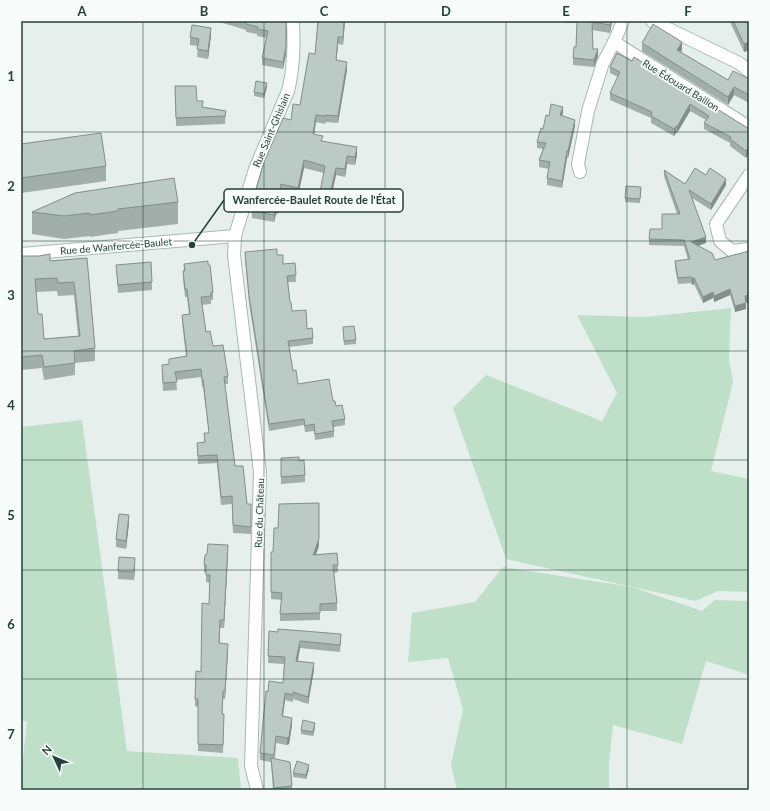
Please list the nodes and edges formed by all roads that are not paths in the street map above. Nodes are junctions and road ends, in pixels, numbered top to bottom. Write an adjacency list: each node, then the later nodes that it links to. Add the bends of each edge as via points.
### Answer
1 (293, 21): 9 (street, Rue Saint-Ghislain, via 292,77 255,169)
2 (623, 21): 4 (street)
3 (652, 21): 5 (street, via 739,63)
4 (614, 42): 6 (street, Rue Édouard Baillon); 7 (street, via 602,62 588,111 578,164)
5 (749, 71)
6 (749, 127)
7 (580, 172)
8 (749, 176): 10 (street, via 716,224 720,241 732,251)
9 (235, 236): 11 (street, Rue de Wanfercée-Baulet); 12 (street, Rue du Château, via 234,255 260,472 251,766)
10 (749, 249)
11 (21, 254)
12 (257, 790)

